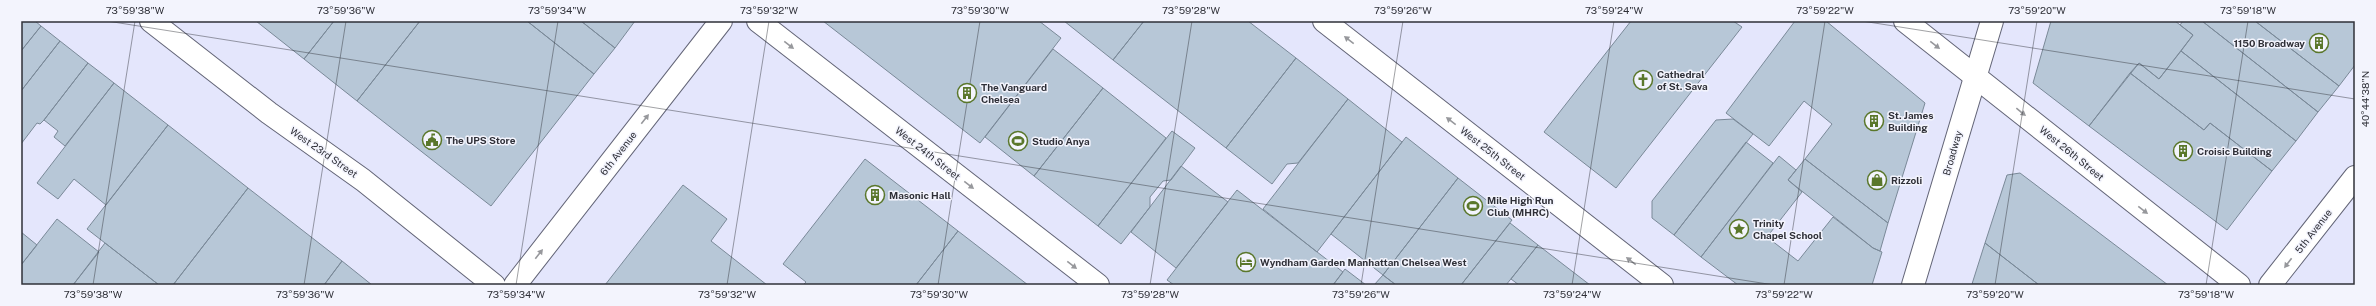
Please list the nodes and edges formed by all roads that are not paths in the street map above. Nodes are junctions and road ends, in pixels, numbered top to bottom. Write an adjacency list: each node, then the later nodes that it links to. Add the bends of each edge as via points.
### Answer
1 (151, 21): 9 (street, West 23rd Street, via 274,117 364,180)
2 (721, 21): 10 (street, 6th Avenue, one-way to 2)
3 (758, 21): 11 (street, West 24th Street, one-way to 11)
4 (1324, 21): 12 (street, West 25th Street, one-way to 4)
5 (1905, 21): 7 (street, West 26th Street, one-way to 7)
6 (1992, 21): 7 (street, Broadway)
7 (1975, 75): 13 (street, Broadway); 14 (street, West 26th Street, one-way to 14)
8 (2355, 177): 15 (street, 5th Avenue, one-way to 15)
9 (494, 285)
10 (515, 285)
11 (1098, 285)
12 (1662, 285)
13 (1913, 285)
14 (2239, 285)
15 (2270, 285)

